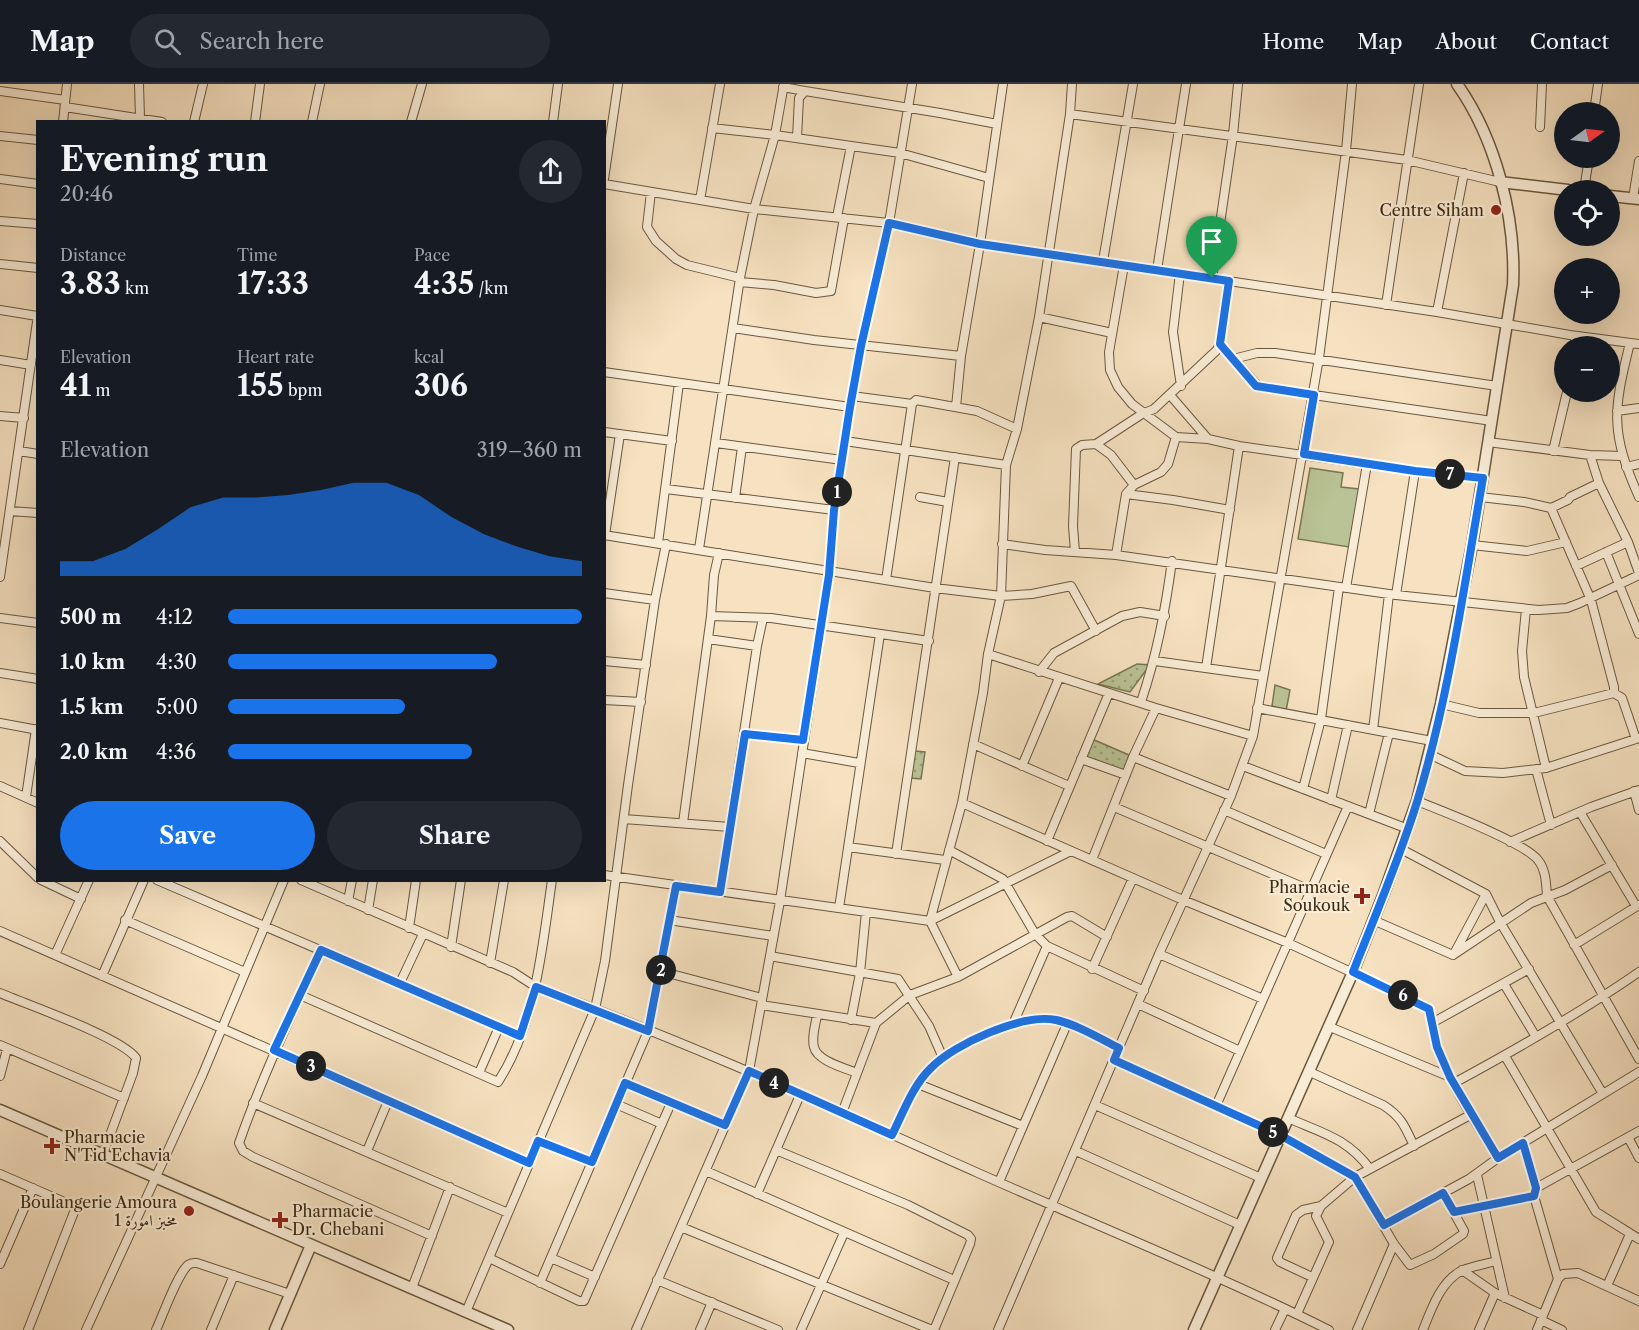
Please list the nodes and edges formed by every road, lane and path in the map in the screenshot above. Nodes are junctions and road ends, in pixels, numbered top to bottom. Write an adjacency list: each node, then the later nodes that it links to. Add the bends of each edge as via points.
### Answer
1 (67, 84): 25 (street)
2 (139, 84): 28 (street)
3 (203, 84): 31 (street)
4 (260, 84): 32 (street)
5 (320, 84): 33 (street)
6 (422, 84): 34 (street)
7 (558, 84): 35 (street)
8 (618, 84): 51 (street)
9 (720, 84): 39 (street)
10 (912, 84): 26 (street)
11 (1004, 84): 37 (street)
12 (1072, 84): 27 (street)
13 (1133, 84): 36 (street)
14 (1186, 84): 40 (street)
15 (1238, 84): 43 (street)
16 (1352, 84): 47 (street)
17 (1419, 84): 49 (street)
18 (1458, 84): 55 (street, via 1482,129)
19 (1542, 84): 38 (street)
20 (1598, 84): 24 (street)
21 (784, 86): 23 (street); 42 (street)
22 (0, 90): 25 (street)
23 (805, 91): 26 (street); 44 (street, via 799,98)
24 (1595, 102)
25 (65, 104): 28 (street); 29 (street)
26 (909, 108): 37 (street); 48 (street)
27 (1070, 114): 36 (street); 69 (street)
28 (140, 118): 30 (street)
29 (63, 120)
30 (151, 120)
31 (194, 120)
32 (255, 120)
33 (312, 120)
34 (412, 120)
35 (553, 120)
36 (1127, 122): 40 (street); 70 (street)
37 (997, 124): 53 (street)
38 (1540, 127)
39 (712, 128): 42 (street); 62 (street)
40 (1180, 128): 43 (street); 74 (street)
41 (0, 135): 45 (street)
42 (775, 135): 44 (street); 63 (street)
43 (1233, 135): 47 (street); 76 (street)
44 (797, 138): 46 (street)
45 (36, 140)
46 (851, 146): 48 (street); 64 (street)
47 (1346, 151): 49 (street); 79 (street)
48 (900, 153): 53 (street); 66 (street)
49 (1407, 160): 52 (street); 80 (street)
50 (1639, 161): 61 (street)
51 (606, 165)
52 (1464, 173): 55 (street); 82 (street)
53 (989, 178): 68 (street)
54 (0, 179): 56 (street)
55 (1500, 182): 58 (street); 86 (street, via 1514,260)
56 (36, 184)
57 (606, 184): 59 (street)
58 (1554, 188)
59 (651, 192): 62 (street); 77 (street, via 647,227 656,241 687,265)
60 (1620, 197): 61 (street)
61 (1636, 199)
62 (700, 200): 63 (street)
63 (754, 209): 64 (street); 77 (street)
64 (840, 218): 66 (street); 77 (street, via 831,291 816,293)
65 (0, 221): 67 (street)
66 (889, 223): 68 (street); 93 (street)
67 (36, 224)
68 (980, 244): 69 (street); 94 (street)
69 (1049, 254): 70 (street); 84 (street)
70 (1104, 261): 72 (street)
71 (0, 264): 73 (street)
72 (1124, 265): 74 (street); 88 (street)
73 (36, 268)
74 (1157, 270): 75 (street)
75 (1180, 273): 76 (street); 101 (street, via 1173,332)
76 (1212, 278): 78 (street)
77 (740, 280): 87 (street)
78 (1229, 281): 79 (street); 91 (street)
79 (1328, 297): 80 (street); 95 (street)
80 (1386, 305): 82 (street)
81 (0, 310): 83 (street)
82 (1437, 312): 86 (street)
83 (36, 315)
84 (1039, 317): 88 (street); 117 (street)
85 (36, 323): 98 (street)
86 (1507, 324): 89 (street); 102 (street)
87 (733, 328): 93 (street); 103 (street)
88 (1112, 333): 113 (street, via 1110,370 1124,395)
89 (1576, 336)
90 (1620, 342): 92 (street)
91 (1220, 344): 96 (street); 101 (street, via 1213,356)
92 (1635, 344): 112 (street, via 1619,391)
93 (861, 346): 94 (street); 106 (street)
94 (961, 356): 110 (street)
95 (1319, 358): 96 (street, via 1275,352); 102 (street); 105 (street)
96 (1233, 359): 105 (street, via 1256,386)
97 (0, 360): 98 (street)
98 (31, 365): 115 (street)
99 (606, 372): 100 (street)
100 (679, 383): 103 (street); 122 (street)
101 (1181, 386): 104 (street)
102 (1497, 386): 116 (street)
103 (724, 389): 109 (street); 125 (street)
104 (1170, 395): 113 (street); 121 (street)
105 (1314, 395): 116 (street); 133 (street)
106 (852, 396): 108 (street); 109 (street)
107 (1564, 402): 131 (street)
108 (912, 404): 110 (street, via 916,400); 129 (street)
109 (850, 407): 123 (street)
110 (956, 407): 117 (street, via 977,411)
111 (1639, 408): 112 (street)
112 (1617, 411): 135 (street)
113 (1142, 414): 120 (street); 126 (street)
114 (0, 416): 115 (street)
115 (24, 418): 130 (street)
116 (1492, 421): 124 (street)
117 (1017, 429): 140 (street)
118 (606, 432): 119 (street)
119 (620, 434): 122 (street); 159 (street)
120 (1176, 437): 121 (street); 145 (street, via 1168,464 1161,472)
121 (1208, 439): 127 (street)
122 (672, 441): 146 (street)
123 (845, 441): 129 (street); 137 (street)
124 (1488, 442): 131 (street); 143 (street)
125 (716, 444): 128 (street); 147 (street)
126 (1096, 444): 145 (street, via 1111,455); 168 (street, via 1076,449 1072,526)
127 (1239, 446): 133 (street); 156 (street)
128 (742, 447): 137 (street); 152 (street)
129 (906, 450): 136 (street); 179 (street)
130 (19, 451): 132 (street); 157 (street)
131 (1553, 451): 134 (street)
132 (36, 454)
133 (1304, 454): 138 (street); 178 (street)
134 (1590, 455): 135 (street); 144 (street)
135 (1622, 456): 141 (street)
136 (955, 457): 140 (street); 153 (street)
137 (842, 460): 155 (street)
138 (1367, 464): 142 (street); 182 (street)
139 (1639, 464): 141 (street)
140 (1006, 465): 164 (street)
141 (1626, 467): 151 (street)
142 (1415, 471): 143 (street); 184 (street)
143 (1483, 478): 150 (street)
144 (1599, 483): 154 (street); 162 (street)
145 (1134, 485): 148 (street)
146 (666, 489): 147 (street); 163 (street)
147 (708, 494): 152 (street); 167 (street)
148 (1126, 494): 156 (street); 171 (street)
149 (920, 497): 153 (street)
150 (1480, 497): 154 (street); 165 (street)
151 (1639, 497)
152 (735, 498): 155 (street)
153 (948, 502): 181 (street)
154 (1551, 508): 161 (street)
155 (834, 510): 175 (street)
156 (1230, 510): 174 (street)
157 (10, 511): 158 (street); 166 (street)
158 (36, 513)
159 (606, 528)
160 (606, 535): 163 (street)
161 (1566, 542): 165 (street, via 1527,551); 173 (street)
162 (1628, 542): 169 (street); 176 (street)
163 (662, 544): 167 (street); 186 (street)
164 (1002, 544): 168 (street); 185 (street)
165 (1472, 545): 188 (street)
166 (2, 548): 177 (street)
167 (699, 549): 170 (street)
168 (1075, 552): 171 (street)
169 (1606, 552): 173 (street); 180 (street)
170 (719, 553): 175 (street); 190 (street)
171 (1116, 555): 172 (street)
172 (1172, 561): 174 (street); 191 (street)
173 (1576, 567): 187 (street)
174 (1222, 569): 178 (street); 206 (street)
175 (828, 571): 179 (street); 195 (street)
176 (1639, 574): 180 (street)
177 (0, 577)
178 (1280, 578): 182 (street); 209 (street)
179 (886, 580): 181 (street)
180 (1618, 586): 187 (street); 198 (street)
181 (935, 588): 185 (street); 200 (street)
182 (1342, 588): 184 (street); 221 (street)
183 (606, 593): 186 (street)
184 (1392, 595): 188 (street); 225 (street)
185 (1001, 596): 196 (street, via 1071,586); 202 (street)
186 (655, 600): 205 (street)
187 (1591, 600): 189 (street, via 1560,609); 213 (street)
188 (1462, 601): 189 (street); 217 (street)
189 (1526, 609): 220 (street, via 1523,669)
190 (711, 616): 193 (street); 199 (street)
191 (1165, 616): 196 (street, via 1134,612); 204 (street)
192 (0, 618): 194 (street)
193 (763, 618): 195 (street); 201 (street)
194 (36, 623)
195 (820, 626): 197 (street); 231 (street)
196 (1096, 632): 207 (street, via 1054,653)
197 (880, 634): 200 (street); 238 (street)
198 (1639, 634)
199 (708, 639): 201 (street); 261 (street)
200 (929, 641): 273 (street)
201 (757, 646): 227 (street)
202 (988, 654): 207 (street); 233 (street)
203 (606, 661): 205 (street)
204 (1155, 661): 206 (street); 216 (street)
205 (646, 665): 215 (street)
206 (1206, 668): 209 (street)
207 (1040, 672): 210 (street)
208 (0, 673): 211 (street)
209 (1263, 676): 219 (street)
210 (1059, 678): 212 (street); 239 (street)
211 (36, 680)
212 (1109, 693): 216 (street); 237 (street)
213 (1614, 693): 220 (street); 230 (street, via 1622,698)
214 (606, 700): 215 (street)
215 (641, 702): 260 (street)
216 (1141, 702): 218 (street)
217 (1441, 704): 220 (street, via 1479,713); 232 (street)
218 (1156, 708): 229 (street); 236 (street)
219 (1257, 708): 221 (street); 229 (street)
220 (1534, 713): 241 (street)
221 (1321, 719): 223 (street); 246 (street)
222 (0, 723): 224 (street)
223 (1348, 725): 225 (street); 250 (street)
224 (36, 729)
225 (1373, 730): 226 (street)
226 (1389, 733): 232 (street); 259 (street)
227 (745, 734): 231 (street); 263 (street)
228 (36, 735): 249 (street)
229 (1253, 736): 240 (street)
230 (1637, 738): 241 (street)
231 (803, 740): 234 (street)
232 (1432, 741): 235 (street)
233 (973, 744): 239 (street); 253 (street)
234 (802, 753): 238 (street); 303 (street)
235 (1430, 754): 242 (street, via 1472,773); 251 (street)
236 (1133, 757): 243 (street); 248 (street)
237 (1081, 759): 243 (street); 245 (street)
238 (859, 763): 269 (street)
239 (1022, 766): 245 (street)
240 (1243, 766): 246 (street); 248 (street)
241 (1546, 768): 242 (street)
242 (1536, 769): 262 (street)
243 (1126, 775): 255 (street)
244 (0, 786): 249 (street)
245 (1069, 786): 265 (street)
246 (1303, 789): 250 (street)
247 (1637, 791): 257 (street); 258 (street)
248 (1231, 796): 256 (street)
249 (26, 797): 252 (street)
250 (1331, 800): 254 (street)
251 (1417, 801): 264 (street); 266 (street)
252 (36, 802)
253 (962, 803): 265 (street); 271 (street)
254 (1348, 806): 259 (street); 274 (street)
255 (1114, 807): 268 (street); 276 (street)
256 (1224, 810): 268 (street); 274 (street)
257 (1639, 810)
258 (1580, 812): 262 (street); 277 (street)
259 (1369, 814): 264 (street)
260 (624, 819): 261 (street); 280 (street)
261 (683, 823): 263 (street)
262 (1551, 825): 266 (street)
263 (730, 826): 297 (street)
264 (1408, 829): 270 (street)
265 (1047, 841): 272 (street)
266 (1510, 842): 299 (street, via 1540,863)
267 (1, 846): 279 (street)
268 (1208, 846): 296 (street); 301 (street)
269 (848, 847): 273 (street); 305 (street)
270 (1401, 849): 298 (street); 310 (street)
271 (949, 850): 275 (street); 294 (street)
272 (1071, 851): 276 (street); 294 (street)
273 (896, 854): 275 (street)
274 (1326, 854): 296 (street)
275 (945, 860): 311 (street)
276 (1092, 860): 281 (street)
277 (1612, 864): 299 (street); 304 (street)
278 (606, 875): 280 (street)
279 (36, 876)
280 (617, 877): 295 (street); 350 (street)
281 (1133, 878): 301 (street); 319 (street)
282 (46, 882): 300 (street)
283 (88, 882): 300 (street)
284 (143, 882): 308 (street)
285 (162, 882): 313 (street)
286 (283, 882): 313 (street)
287 (305, 882): 302 (street)
288 (352, 882): 302 (street)
289 (373, 882): 306 (street)
290 (416, 882): 314 (street)
291 (461, 882): 323 (street)
292 (504, 882): 329 (street)
293 (552, 882): 341 (street)
294 (1007, 884): 311 (street); 317 (street)
295 (676, 886): 297 (street); 309 (street)
296 (1310, 890): 320 (street)
297 (720, 892): 303 (street)
298 (1486, 894): 312 (street); 327 (street)
299 (1547, 896): 312 (street); 321 (street)
300 (81, 899): 326 (street)
301 (1183, 900): 320 (street); 325 (street)
302 (348, 901): 306 (street)
303 (780, 901): 305 (street); 318 (street)
304 (1638, 905): 321 (street)
305 (839, 908): 307 (street)
306 (368, 910): 314 (street)
307 (866, 912): 311 (street); 336 (street)
308 (125, 920): 333 (street); 337 (street)
309 (669, 920): 318 (street); 332 (street)
310 (1373, 920): 327 (street); 334 (street)
311 (930, 921): 338 (street)
312 (1500, 922): 327 (street); 331 (street)
313 (265, 926): 324 (street); 333 (street)
314 (409, 928): 316 (street)
315 (0, 931): 326 (street)
316 (423, 934): 323 (street); 339 (street)
317 (1035, 934): 319 (street, via 1072,916); 322 (street); 338 (street)
318 (773, 936): 328 (street)
319 (1107, 937): 330 (street)
320 (1288, 943): 334 (street); 347 (street)
321 (1574, 945): 346 (street)
322 (1047, 946): 330 (street); 356 (street)
323 (451, 947): 329 (street)
324 (321, 950): 339 (street); 344 (street)
325 (1159, 954): 342 (street); 347 (street)
326 (55, 955): 337 (street)
327 (1453, 955)
328 (770, 956): 336 (street); 348 (street)
329 (490, 963): 341 (street)
330 (1092, 969): 342 (street)
331 (1529, 969): 340 (street); 355 (street)
332 (660, 971): 348 (street); 361 (street)
333 (245, 972): 360 (street)
334 (1353, 972): 354 (street, via 1427,1007); 359 (street)
335 (1639, 972): 346 (street)
336 (860, 973): 345 (street, via 898,979); 352 (street)
337 (102, 976): 360 (street)
338 (958, 976): 345 (street)
339 (400, 983): 358 (street)
340 (1504, 984): 354 (street); 363 (street)
341 (536, 987): 350 (street); 362 (street)
342 (1144, 991): 349 (street)
343 (0, 993): 384 (street, via 133,1053 135,1065)
344 (300, 995): 367 (street); 376 (street)
345 (910, 995): 353 (street); 370 (street)
346 (1604, 996): 355 (street); 364 (street)
347 (1263, 999): 368 (street)
348 (762, 1001): 351 (street); 373 (street)
349 (1138, 1004): 366 (street); 368 (street)
350 (595, 1009): 361 (street); 403 (street)
351 (817, 1014): 352 (street); 377 (street, via 813,1044 816,1053)
352 (851, 1020): 353 (street)
353 (876, 1023): 377 (street)
354 (1432, 1023): 379 (street, via 1437,1047)
355 (1559, 1023): 363 (street); 382 (street)
356 (1013, 1024): 357 (street, via 1044,1019); 370 (street)
357 (1067, 1024): 366 (street); 397 (street)
358 (499, 1027): 362 (street); 376 (street)
359 (1329, 1027): 374 (street); 379 (street)
360 (221, 1028): 367 (street); 419 (street)
361 (648, 1031): 373 (street); 380 (street)
362 (520, 1036): 376 (street, via 498,1082)
363 (1536, 1037): 369 (street)
364 (1636, 1046): 371 (street)
365 (4, 1047): 378 (street); 384 (street)
366 (1119, 1048): 372 (street)
367 (274, 1050): 385 (street); 386 (street)
368 (1240, 1051): 390 (street)
369 (1504, 1056): 379 (street); 398 (street)
370 (943, 1058): 381 (street)
371 (1639, 1059)
372 (1114, 1060): 389 (street); 390 (street)
373 (749, 1071): 383 (street); 396 (street)
374 (1310, 1072): 394 (street); 405 (street, via 1394,1112)
375 (1639, 1072): 382 (street)
376 (478, 1073)
377 (857, 1073): 392 (street)
378 (0, 1076)
379 (1452, 1080): 393 (street)
380 (625, 1083): 387 (street); 388 (street)
381 (918, 1084): 397 (street); 400 (street)
382 (1603, 1094): 398 (street)
383 (800, 1095): 392 (street); 406 (street)
384 (124, 1098): 409 (street)
385 (388, 1101): 407 (street); 413 (street)
386 (253, 1102): 407 (street); 438 (street, via 239,1143 243,1150)
387 (671, 1103): 395 (street); 396 (street)
388 (616, 1104): 395 (street); 412 (street)
389 (1095, 1105): 408 (street); 421 (street)
390 (1216, 1106): 401 (street)
391 (0, 1110): 409 (street)
392 (842, 1113): 400 (street)
393 (1472, 1114): 405 (street); 410 (street)
394 (1288, 1119): 401 (street); 415 (street, via 1344,1143)
395 (662, 1124): 449 (street)
396 (725, 1125): 416 (street)
397 (1023, 1126): 422 (street)
398 (1548, 1128): 404 (street); 414 (street)
399 (1639, 1131): 402 (street)
400 (892, 1135): 422 (street)
401 (1280, 1135): 420 (street); 421 (street)
402 (1628, 1137): 411 (street); 414 (street)
403 (538, 1141): 412 (street); 413 (street)
404 (1523, 1143): 410 (street); 425 (street)
405 (1414, 1146): 415 (street)
406 (776, 1150): 427 (street); 453 (street, via 965,1232 970,1244)
407 (367, 1151): 423 (street)
408 (1076, 1151): 428 (street); 433 (street)
409 (103, 1155): 419 (street)
410 (1498, 1158): 418 (street)
411 (1639, 1158)
412 (592, 1162): 443 (street)
413 (529, 1163): 432 (street)
414 (1571, 1168): 425 (street); 437 (street, via 1596,1212)
415 (1370, 1169): 420 (street)
416 (706, 1171): 427 (street); 435 (street)
417 (0, 1174): 424 (street)
418 (1477, 1175): 426 (street); 430 (street)
419 (154, 1177): 441 (street); 469 (street)
420 (1355, 1177): 429 (street); 434 (street)
421 (1262, 1178): 433 (street)
422 (999, 1182): 428 (street)
423 (450, 1187): 432 (street); 438 (street)
424 (33, 1188): 445 (street); 468 (street, via 76,1208)
425 (1535, 1192): 430 (street); 451 (street)
426 (1443, 1193): 431 (street); 434 (street)
427 (757, 1194): 436 (street)
428 (1052, 1205): 448 (street); 478 (street)
429 (1321, 1206): 450 (street, via 1316,1216 1329,1242); 450 (street, via 1296,1215 1277,1258)
430 (1484, 1207): 431 (street); 444 (street)
431 (1454, 1212): 440 (street, via 1464,1232 1434,1254 1410,1265)
432 (508, 1213): 442 (street)
433 (1240, 1225): 448 (street)
434 (1384, 1225): 440 (street)
435 (681, 1227): 452 (street); 455 (street)
436 (844, 1233): 453 (street); 455 (street)
437 (1630, 1234): 439 (street); 456 (street)
438 (432, 1236): 457 (street)
439 (1639, 1239)
440 (1394, 1244): 482 (street)
441 (311, 1245): 457 (street); 459 (street)
442 (489, 1258): 454 (street); 464 (street)
443 (551, 1258): 449 (street); 454 (street)
444 (1496, 1261): 446 (street); 460 (street)
445 (0, 1264)
446 (1462, 1270): 458 (street); 483 (street, via 1444,1287)
447 (234, 1275): 459 (street); 470 (street, via 197,1263 188,1266); 471 (street)
448 (1217, 1276): 463 (street); 479 (street)
449 (596, 1277): 454 (street, via 584,1301)
450 (1312, 1277): 465 (street)
451 (1558, 1279): 456 (street, via 1563,1274 1578,1273); 466 (street)
452 (657, 1280): 462 (street); 473 (street)
453 (954, 1280): 477 (street)
454 (540, 1283)
455 (821, 1283): 476 (street); 477 (street)
456 (1606, 1286): 461 (street)
457 (412, 1288): 464 (street)
458 (1495, 1293): 460 (street); 484 (street)
459 (290, 1294): 467 (street)
460 (1505, 1298): 466 (street)
461 (1639, 1301)
462 (712, 1302): 474 (street); 475 (street)
463 (1285, 1309): 465 (street); 480 (street)
464 (466, 1312): 472 (street)
465 (1297, 1314): 481 (street)
466 (1542, 1318): 485 (street); 486 (street)
467 (278, 1329)
468 (28, 1330)
469 (86, 1330)
470 (156, 1330)
471 (211, 1330)
472 (508, 1330)
473 (636, 1330)
474 (700, 1330)
475 (778, 1330)
476 (801, 1330)
477 (933, 1330)
478 (998, 1330)
479 (1194, 1330)
480 (1275, 1330)
481 (1329, 1330)
482 (1357, 1330)
483 (1423, 1330)
484 (1479, 1330)
485 (1537, 1330)
486 (1562, 1330)

